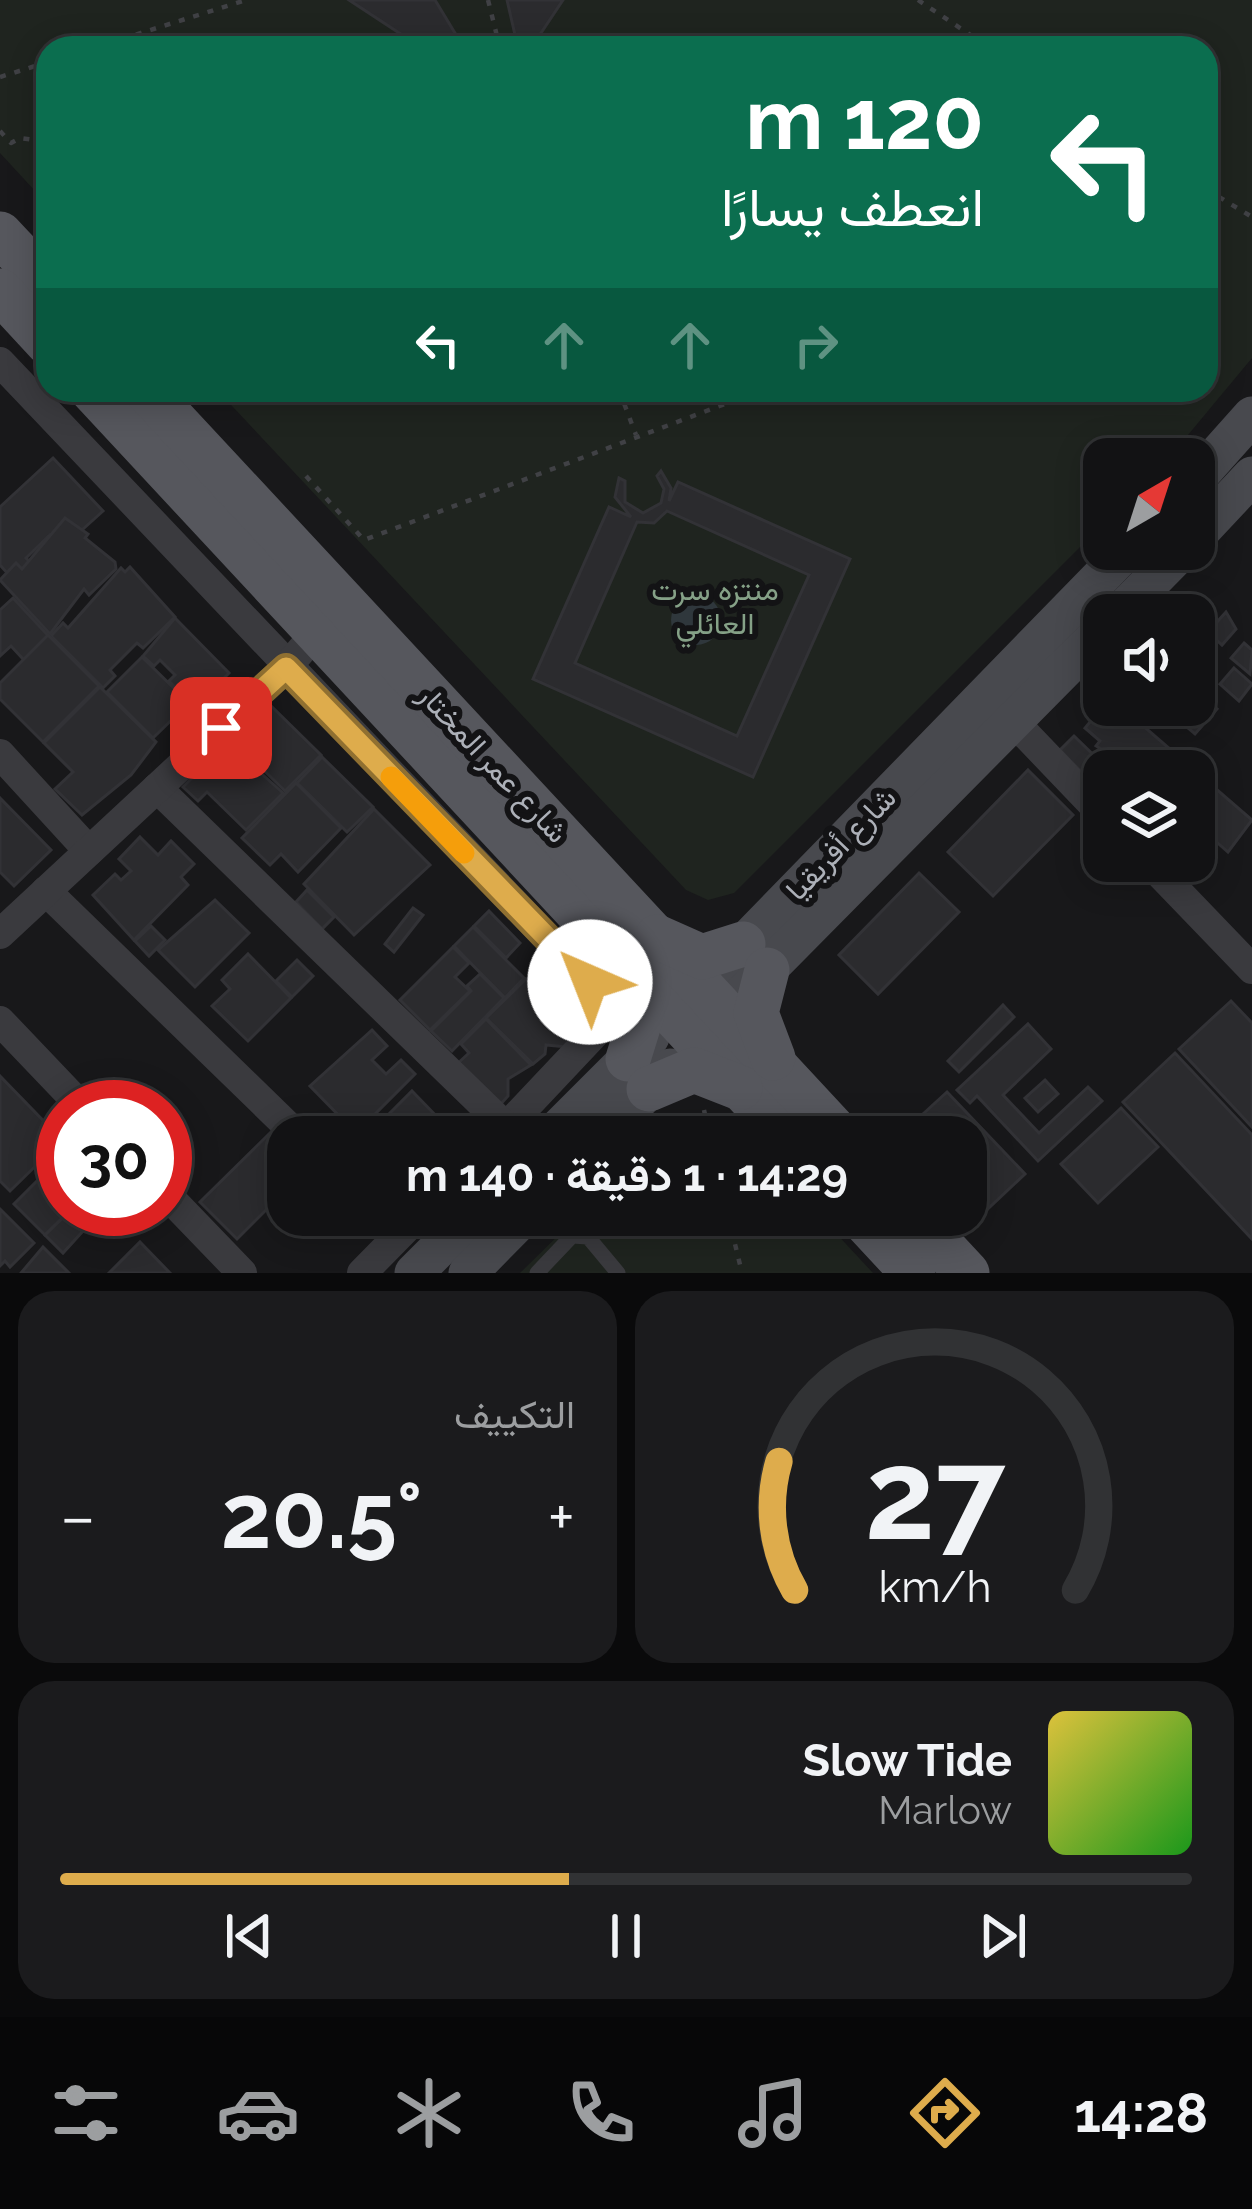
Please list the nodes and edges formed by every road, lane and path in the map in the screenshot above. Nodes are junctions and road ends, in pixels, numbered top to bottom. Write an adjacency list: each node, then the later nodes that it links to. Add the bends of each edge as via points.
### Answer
1 (246, 0): 4 (path)
2 (488, 0): 5 (path)
3 (918, 0): 6 (path)
4 (131, 36)
5 (497, 36)
6 (972, 36)
7 (36, 66): 8 (path)
8 (0, 77)
9 (0, 131): 10 (path, via 11,143)
10 (36, 142)
11 (1218, 196): 12 (path)
12 (1252, 217)
13 (0, 233): 14 (main road)
14 (36, 272)
15 (0, 292): 16 (main road)
16 (36, 330)
17 (0, 362): 18 (street)
18 (36, 401)
19 (37, 402): 35 (street)
20 (103, 402): 33 (main road)
21 (157, 402): 43 (main road, شارع عمر المختار)
22 (624, 402): 25 (path)
23 (730, 402): 25 (path)
24 (1252, 416): 26 (street)
25 (637, 437): 27 (path, via 364,539)
26 (1215, 458)
27 (306, 476)
28 (1252, 476): 29 (street)
29 (1215, 516)
30 (1109, 570): 45 (street, شارع أفريقيا)
31 (1162, 570): 32 (street)
32 (1139, 594)
33 (317, 632): 35 (street); 46 (main road)
34 (1083, 650): 36 (street, شارع أفريقيا)
35 (286, 668): 38 (street); 55 (street, via 590,982 597,1030)
36 (1013, 721): 39 (street); 45 (street, شارع أفريقيا)
37 (0, 754): 40 (street)
38 (157, 788): 40 (street); 54 (street)
39 (1083, 794)
40 (89, 851): 42 (street)
41 (1168, 882): 47 (street)
42 (46, 891): 44 (street); 53 (street)
43 (640, 922): 45 (main road, via 702,957); 48 (main road, شارع عمر المختار)
44 (0, 934)
45 (755, 957): 48 (street, شارع أفريقيا); 52 (main road)
46 (629, 968): 48 (main road); 50 (main road, via 642,1014)
47 (1252, 969)
48 (699, 1014): 50 (street, شارع أفريقيا); 52 (main road)
49 (0, 1021): 51 (street)
50 (639, 1074): 52 (main road, via 694,1070); 56 (street, شارع أفريقيا); 57 (street, شارع أفريقيا)
51 (56, 1080)
52 (762, 1082): 58 (main road); 59 (main road)
53 (277, 1116)
54 (485, 1116)
55 (516, 1116)
56 (580, 1116)
57 (614, 1116)
58 (777, 1116)
59 (811, 1116)
60 (192, 1221): 67 (street)
61 (389, 1236): 68 (street)
62 (451, 1236): 69 (street)
63 (504, 1236): 70 (street)
64 (733, 1236): 73 (path)
65 (880, 1236): 74 (main road)
66 (933, 1236): 75 (main road)
67 (242, 1273)
68 (362, 1273)
69 (414, 1273)
70 (468, 1273)
71 (537, 1273): 72 (lane, via 572,1237 588,1237)
72 (617, 1273)
73 (742, 1273)
74 (914, 1273)
75 (967, 1273)

